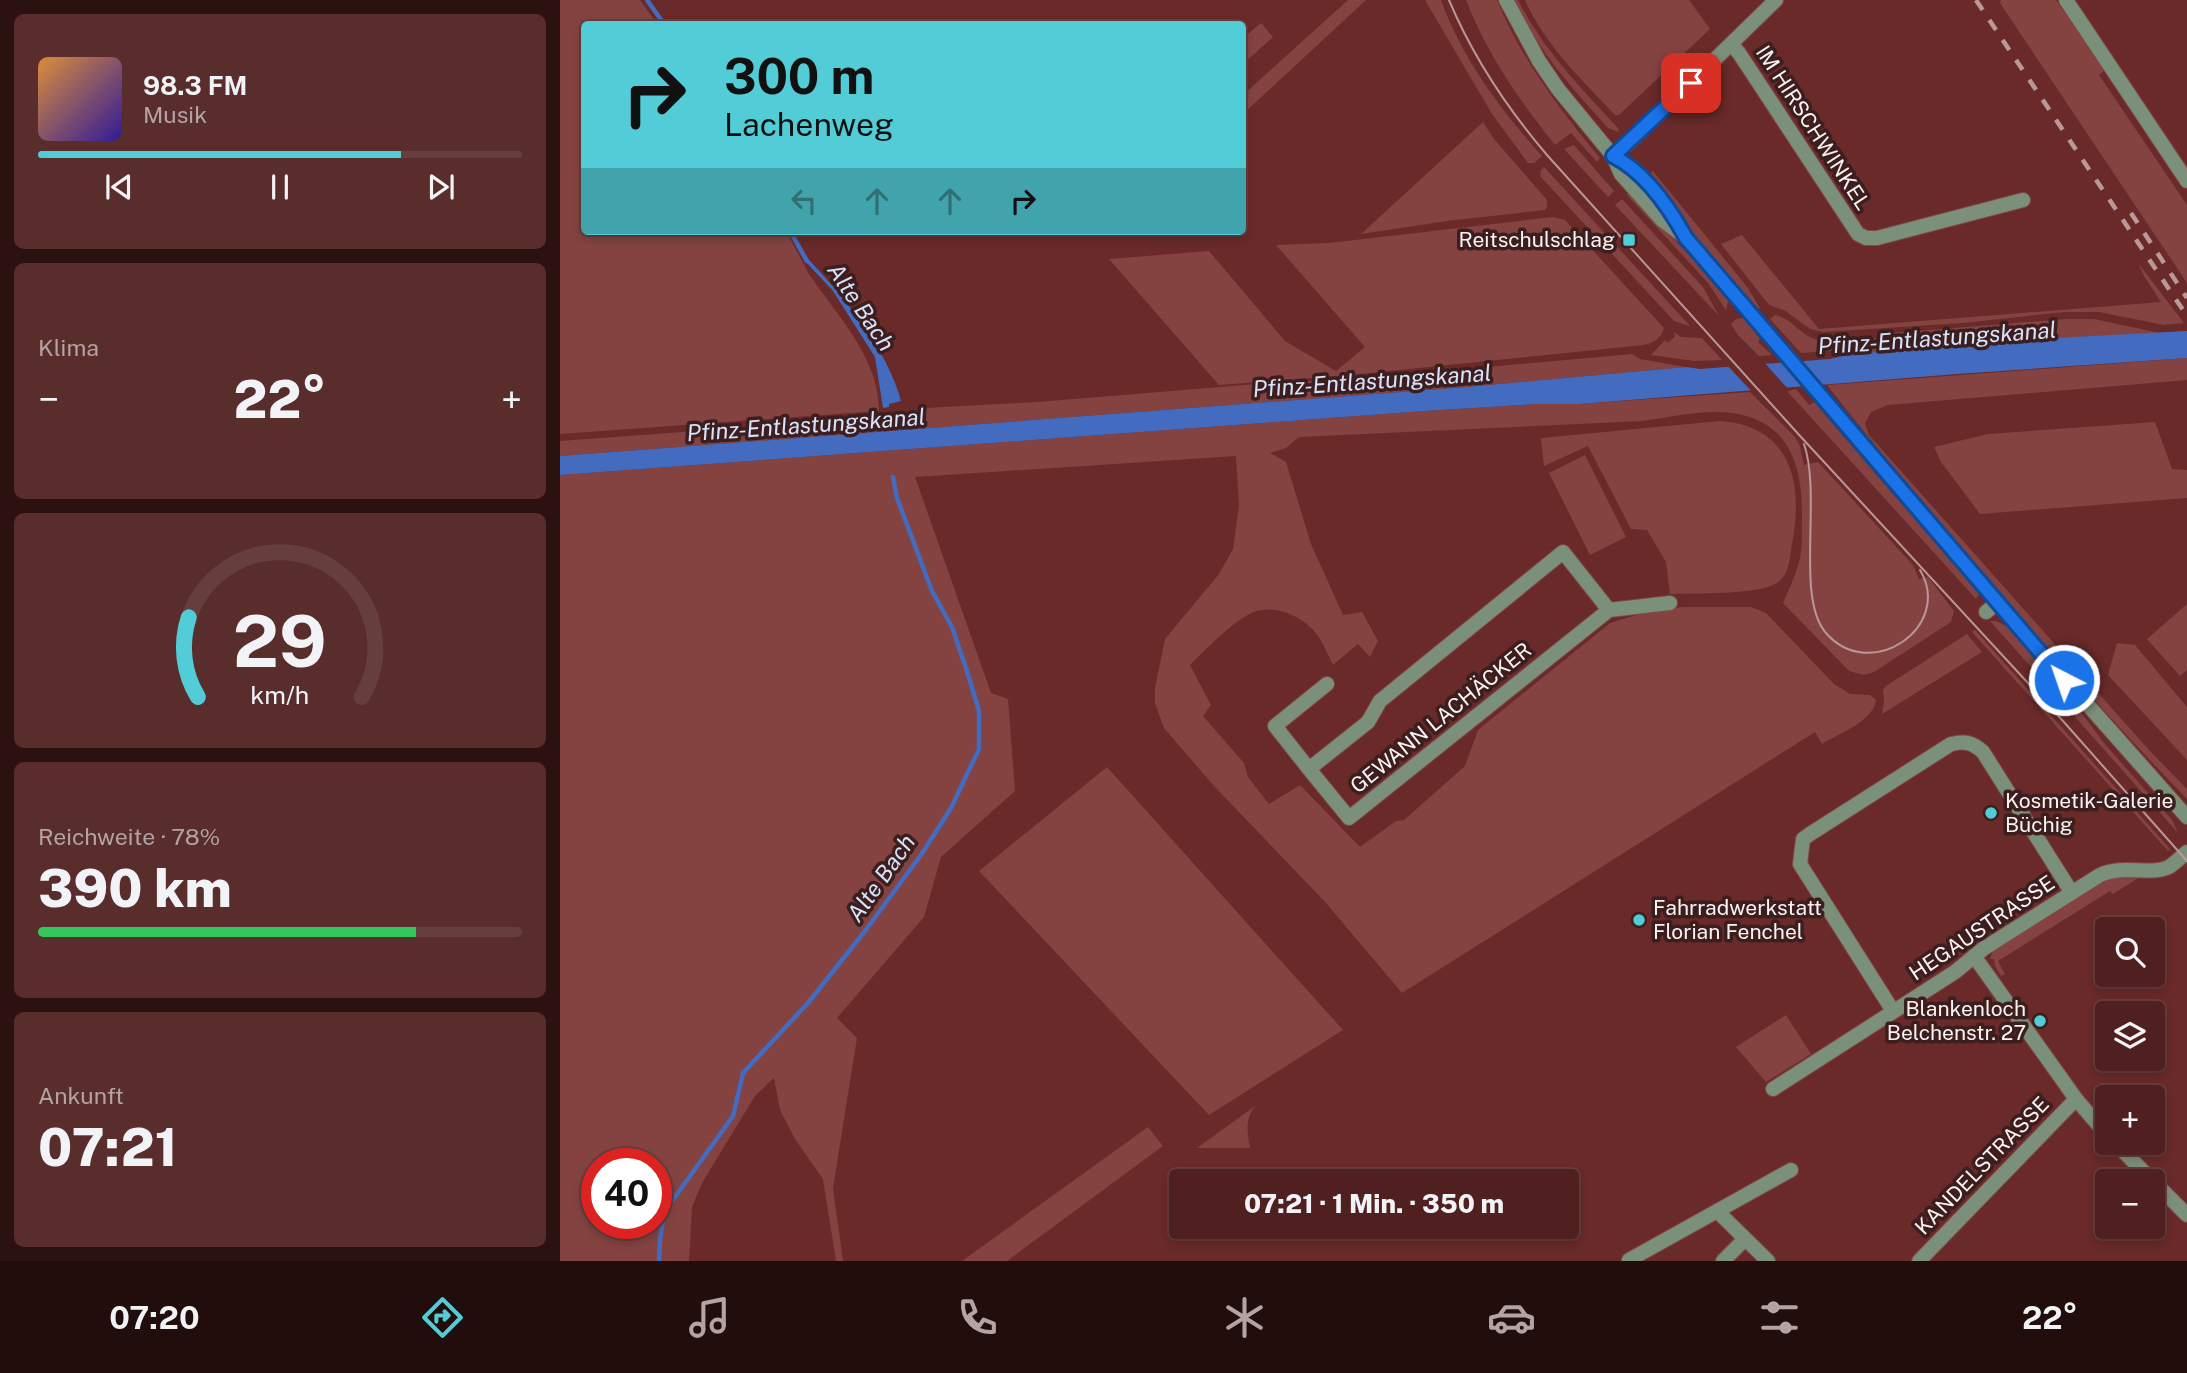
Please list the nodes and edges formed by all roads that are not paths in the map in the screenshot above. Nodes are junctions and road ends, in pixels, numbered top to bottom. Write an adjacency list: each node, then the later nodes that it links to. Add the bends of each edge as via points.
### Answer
1 (1506, 0): 5 (street, via 1558,89)
2 (1776, 0): 4 (street)
3 (2066, 0): 6 (street)
4 (1731, 44): 5 (street); 7 (street, IM HIRSCHWINKEL, via 1858,234 1877,238)
5 (1613, 156): 12 (street, via 1626,162 1672,212 1686,238 1817,390 1991,607)
6 (2187, 181)
7 (2023, 200)
8 (1670, 603): 9 (street)
9 (1609, 610): 11 (street, GEWANN LACHÄCKER, via 1349,818); 11 (street, GEWANN LACHÄCKER, via 1563,552 1380,701 1368,722)
10 (1327, 684): 11 (street, GEWANN LACHÄCKER, via 1275,726)
11 (1309, 769)
12 (2187, 817)
13 (2187, 852): 14 (street, HEGAUSTRASSE, via 2159,870 2110,870)
14 (2073, 893): 15 (street, HEGAUSTRASSE); 16 (street, via 1983,752 1964,741 1951,744 1810,834 1803,839 1800,864)
15 (1974, 956): 16 (street, HEGAUSTRASSE); 18 (street)
16 (1893, 1011): 17 (street, HEGAUSTRASSE)
17 (1773, 1089)
18 (2076, 1099): 19 (street); 28 (street, KANDELSTRASSE)
19 (2095, 1121)
20 (2127, 1155): 23 (street)
21 (1791, 1170): 22 (street)
22 (1717, 1211): 24 (street); 25 (street)
23 (2187, 1215)
24 (1745, 1239): 26 (street); 27 (street)
25 (1629, 1260)
26 (1723, 1261)
27 (1768, 1261)
28 (1919, 1261)

